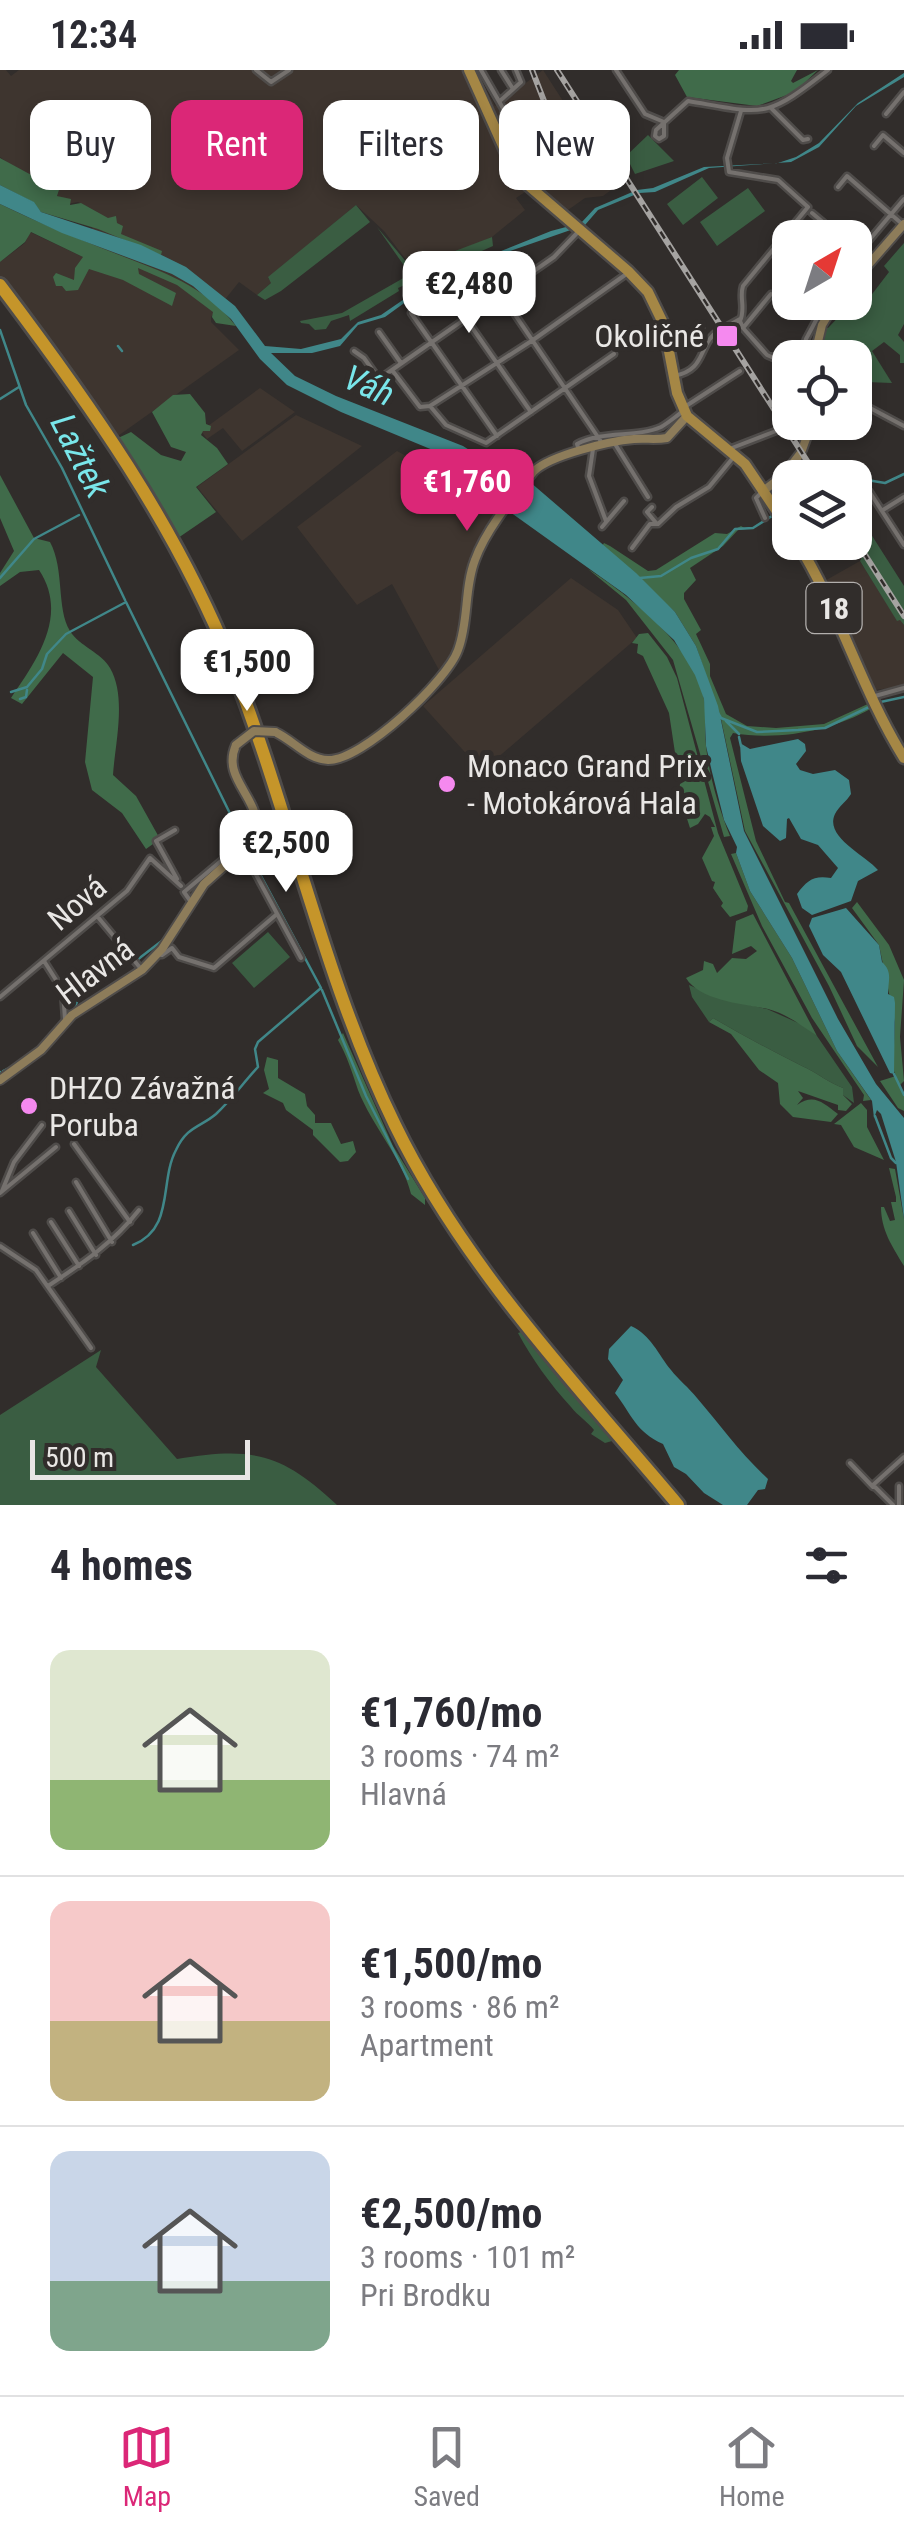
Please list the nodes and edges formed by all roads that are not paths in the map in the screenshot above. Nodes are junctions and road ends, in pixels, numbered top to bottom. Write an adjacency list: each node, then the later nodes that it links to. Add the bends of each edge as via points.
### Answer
1 (256, 70): 2 (street, via 269,82)
2 (289, 70)
3 (469, 70): 16 (main road)
4 (481, 70): 11 (street)
5 (500, 70): 9 (street)
6 (516, 70): 9 (street, via 522,80)
7 (616, 70): 14 (street, via 644,114 664,122 689,100)
8 (828, 70): 13 (street)
9 (513, 89): 12 (street)
10 (904, 92): 15 (street)
11 (499, 100)
12 (501, 100)
13 (772, 108): 14 (street); 17 (street)
14 (742, 111): 23 (street, via 728,170 778,180)
15 (886, 114)
16 (499, 120)
17 (808, 139)
18 (874, 146): 19 (street, via 883,135)
19 (904, 153)
20 (838, 188): 24 (street, via 847,176)
21 (533, 190): 27 (main road)
22 (904, 198): 24 (street)
23 (809, 211): 25 (street); 38 (street, via 744,286)
24 (891, 214): 26 (street); 28 (street)
25 (820, 220)
26 (904, 224): 29 (street)
27 (579, 230): 30 (main road); 34 (street)
28 (872, 235)
29 (872, 261)
30 (628, 271): 42 (street); 44 (main road, via 657,308)
31 (0, 284): 121 (highway, via 134,474 210,614 270,770 350,1020 419,1171 503,1294)
32 (0, 294): 121 (highway, via 116,454 192,590 255,743 355,1047 403,1152 489,1285)
33 (448, 294): 37 (street)
34 (501, 294): 37 (street); 42 (street)
35 (771, 294): 40 (street)
36 (411, 312): 43 (street)
37 (466, 318): 43 (street); 49 (street)
38 (740, 319): 40 (street); 52 (street, via 711,335 691,371)
39 (702, 328): 44 (street)
40 (743, 328): 47 (street)
41 (379, 332): 48 (street)
42 (533, 340): 49 (street); 54 (street)
43 (432, 342): 48 (street); 53 (street)
44 (670, 350): 52 (main road)
45 (354, 352): 50 (street, via 380,378)
46 (614, 354): 54 (street)
47 (772, 357)
48 (401, 364): 50 (street)
49 (497, 364): 53 (street); 57 (street)
50 (392, 370): 55 (street, via 420,406)
51 (740, 371): 58 (street)
52 (674, 376): 58 (main road)
53 (462, 386): 55 (street); 61 (street)
54 (566, 387): 57 (street); 62 (street)
55 (430, 406): 61 (street, via 457,431 486,442)
56 (872, 409): 59 (street)
57 (531, 412): 61 (street)
58 (684, 412): 62 (street, via 656,429); 63 (street, via 667,438); 66 (main road)
59 (904, 426)
60 (772, 432): 66 (street)
61 (497, 436)
62 (602, 442): 63 (street); 64 (street); 65 (street, via 578,442)
63 (614, 444): 73 (street)
64 (593, 449): 65 (street); 74 (street, via 589,476 604,524)
65 (580, 451): 88 (street, bridge, via 547,461 529,478 476,558 451,666 365,746 344,758 317,758 275,732 254,732 236,746 234,775 258,820)
66 (731, 452): 67 (main road); 79 (street, via 710,486)
67 (756, 480): 68 (street); 70 (main road)
68 (772, 483)
69 (772, 485): 70 (street)
70 (764, 491): 75 (main road); 78 (street, via 756,498)
71 (872, 495): 77 (street)
72 (904, 496): 77 (street)
73 (648, 497)
74 (624, 501)
75 (772, 503)
76 (652, 507): 79 (street, via 647,512)
77 (882, 511): 80 (street)
78 (764, 518)
79 (656, 524): 82 (street)
80 (902, 538): 81 (street)
81 (904, 545)
82 (632, 548)
83 (807, 560): 85 (main road, 18)
84 (904, 688): 85 (street)
85 (873, 702): 86 (main road, 18)
86 (904, 758)
87 (175, 830): 89 (street, via 156,841)
88 (243, 848): 89 (street); 90 (street, Hlavná); 91 (street)
89 (182, 889): 90 (street); 92 (street, Nová, via 150,858)
90 (189, 900): 93 (street, Hlavná)
91 (277, 914): 93 (street, via 220,965 211,968 172,948); 94 (street)
92 (98, 916): 95 (street, Nová); 96 (street)
93 (157, 954): 96 (street, Hlavná)
94 (301, 958)
95 (44, 961): 97 (street, Nová); 98 (street, via 63,991)
96 (142, 970): 98 (street, Hlavná)
97 (0, 997)
98 (67, 1021): 99 (street, Hlavná)
99 (0, 1080)
100 (42, 1125): 104 (street)
101 (74, 1144): 108 (street)
102 (56, 1147): 104 (street)
103 (76, 1182): 110 (street)
104 (1, 1192)
105 (139, 1210): 108 (street)
106 (69, 1211): 112 (street)
107 (51, 1222): 113 (street)
108 (130, 1222): 110 (street)
109 (34, 1233): 114 (street)
110 (112, 1242): 112 (street)
111 (0, 1246): 115 (street)
112 (96, 1255): 113 (street)
113 (79, 1266): 114 (street)
114 (61, 1278): 115 (street)
115 (48, 1286): 116 (street)
116 (91, 1348)
117 (904, 1457): 119 (street)
118 (850, 1463): 119 (street)
119 (873, 1486): 122 (street)
120 (899, 1486): 122 (street)
121 (675, 1505)
122 (896, 1505)

